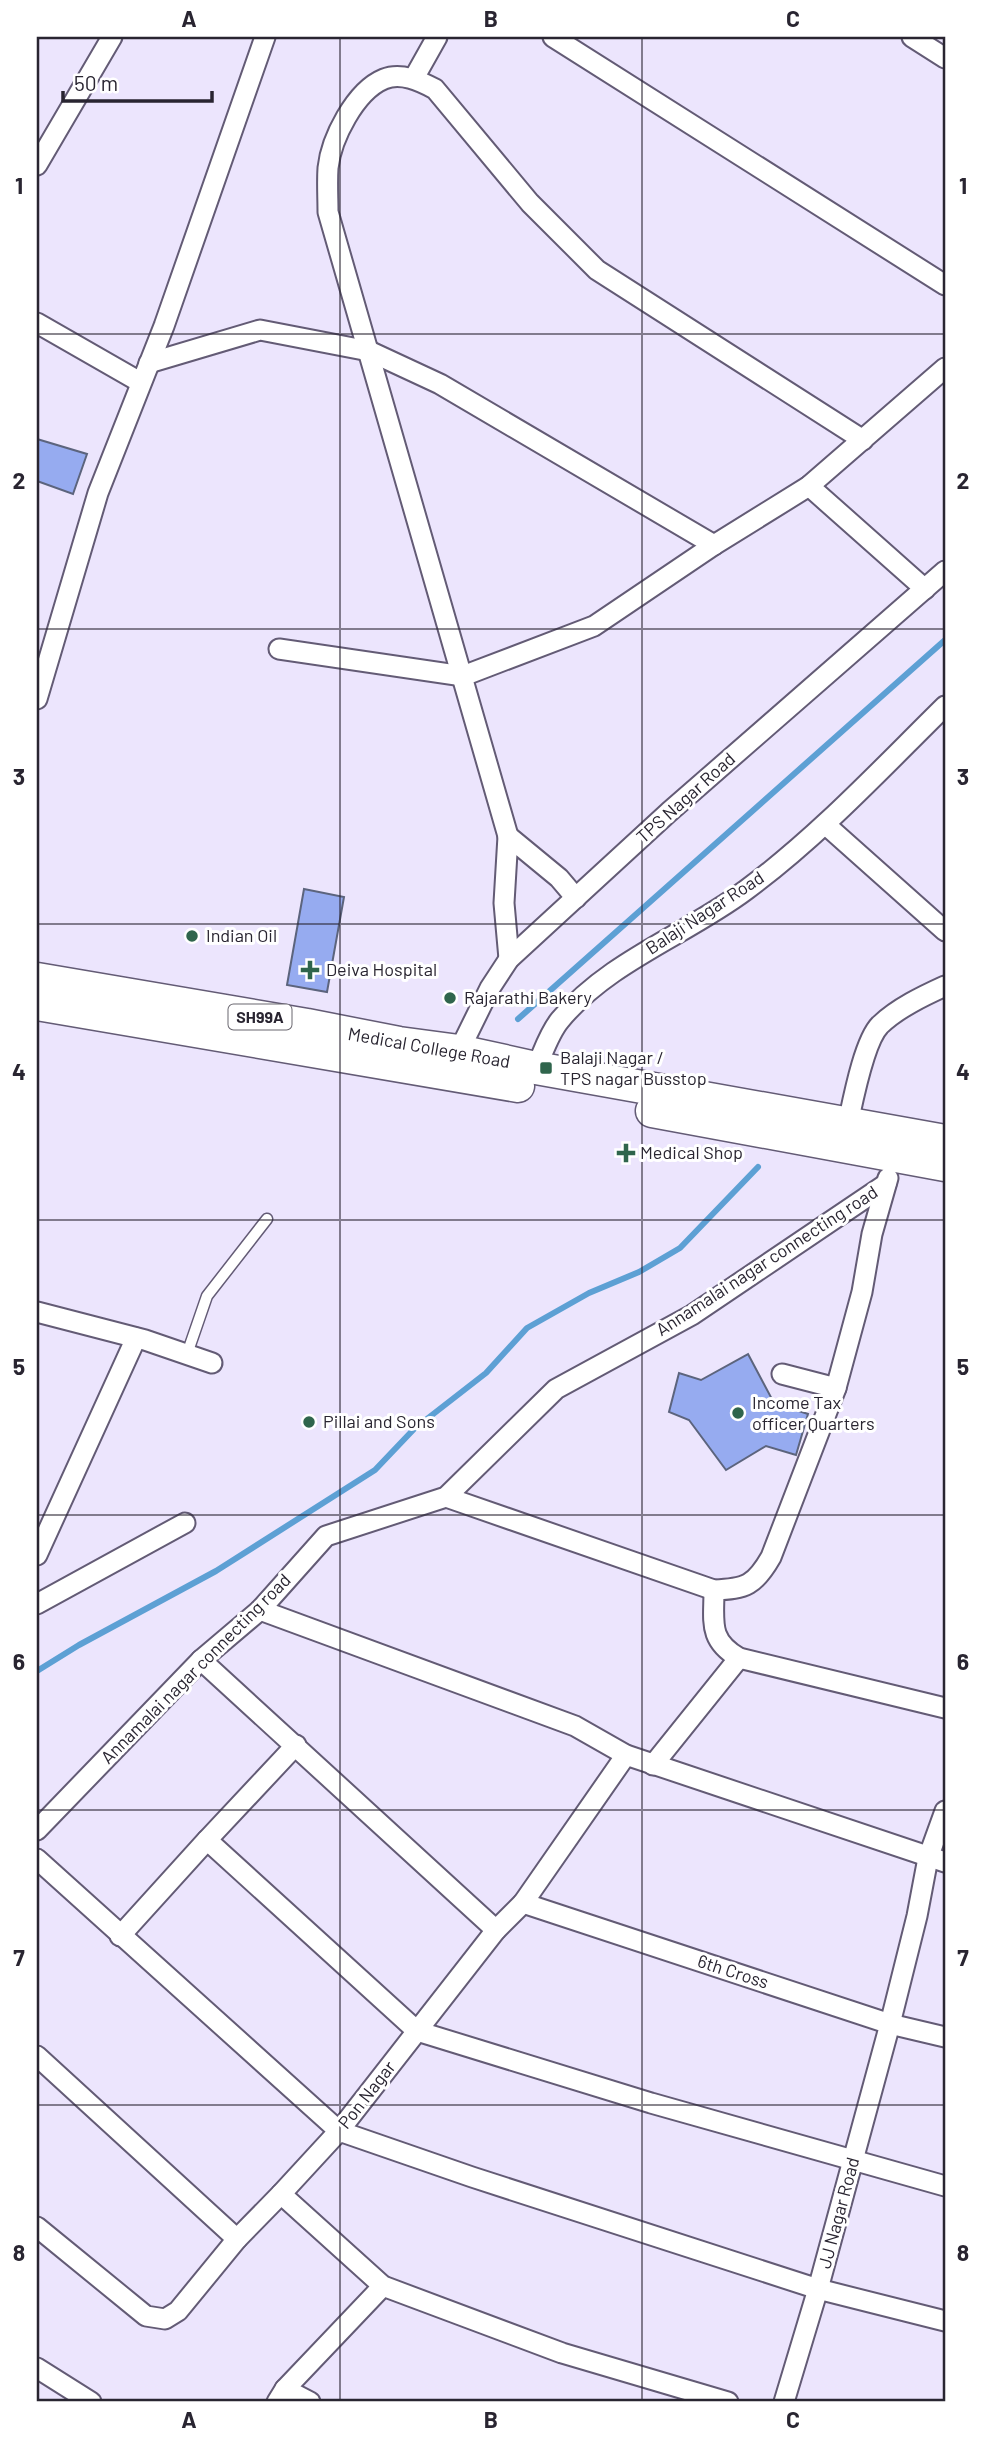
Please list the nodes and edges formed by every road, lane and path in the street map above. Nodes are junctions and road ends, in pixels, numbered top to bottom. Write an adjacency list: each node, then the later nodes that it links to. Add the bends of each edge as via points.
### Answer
1 (112, 37): 8 (street)
2 (265, 37): 12 (street)
3 (437, 37): 7 (street)
4 (553, 37): 9 (street)
5 (912, 37): 6 (street)
6 (945, 58)
7 (414, 78): 11 (street, via 385,78 364,92 340,128 328,166 328,212); 15 (street, via 435,89 530,203 597,270)
8 (37, 165)
9 (945, 285)
10 (37, 323): 14 (street)
11 (369, 351): 12 (street, via 260,330); 17 (street, via 440,384); 21 (street)
12 (149, 363): 14 (street)
13 (945, 368): 15 (street)
14 (140, 382): 22 (street, via 97,493)
15 (863, 440): 16 (street)
16 (809, 485): 17 (street); 19 (street)
17 (714, 545): 21 (street, via 594,626)
18 (945, 571): 19 (street, TPS Nagar Road)
19 (925, 589): 26 (street, TPS Nagar Road)
20 (279, 649): 21 (street)
21 (463, 676): 25 (street)
22 (37, 699)
23 (942, 716): 24 (street, Balaji Nagar Road)
24 (826, 824): 27 (street); 33 (street, Balaji Nagar Road, via 745,891 587,991 558,1023)
25 (508, 836): 26 (street); 28 (street, via 504,903)
26 (576, 898): 28 (street, TPS Nagar Road)
27 (945, 931)
28 (509, 960): 32 (street, TPS Nagar Road, via 490,988)
29 (37, 979): 32 (main road, Medical College Road / SH99A, via 399,1043)
30 (945, 985): 34 (street, via 878,1027 860,1070)
31 (37, 1004): 32 (main road, Medical College Road / SH99A)
32 (468, 1065): 33 (main road, Medical College Road / SH99A)
33 (525, 1073): 34 (main road, Medical College Road / SH99A); 37 (main road, Medical College Road / SH99A)
34 (848, 1123): 35 (main road, Medical College Road / SH99A)
35 (945, 1141)
36 (945, 1165): 37 (main road, Medical College Road / SH99A)
37 (892, 1170): 44 (street); 45 (street, Annamalai nagar connecting road, via 692,1315 556,1389)
38 (267, 1219): 41 (lane, via 207,1296)
39 (37, 1312): 40 (street)
40 (136, 1338): 41 (street); 47 (street)
41 (187, 1354): 42 (street)
42 (212, 1363)
43 (782, 1374): 44 (street)
44 (836, 1388): 49 (street, via 760,1576 738,1589)
45 (446, 1497): 49 (street); 52 (street, Annamalai nagar connecting road, via 326,1535)
46 (186, 1523): 50 (street)
47 (37, 1555)
48 (37, 1585): 50 (street)
49 (714, 1590): 53 (street, via 713,1630 727,1651)
50 (58, 1593): 51 (street)
51 (37, 1604)
52 (260, 1610): 54 (street, Annamalai nagar connecting road); 57 (street, via 575,1726)
53 (739, 1658): 55 (street); 58 (street)
54 (201, 1660): 56 (street); 60 (street, Annamalai nagar connecting road)
55 (945, 1708)
56 (296, 1745): 61 (street); 65 (street)
57 (626, 1755): 58 (street); 64 (street, Pon Nagar)
58 (653, 1765): 63 (street)
59 (945, 1811): 63 (street, JJ Nagar Road)
60 (37, 1830)
61 (207, 1840): 66 (street); 68 (street)
62 (37, 1859): 66 (street)
63 (937, 1860): 67 (street, JJ Nagar Road, via 917,1916)
64 (523, 1903): 65 (street, Pon Nagar); 67 (street, 6th Cross)
65 (496, 1930): 68 (street, Pon Nagar)
66 (120, 1936): 71 (street)
67 (890, 2024): 69 (street, 6th Cross); 72 (street, JJ Nagar Road)
68 (418, 2031): 71 (street, Pon Nagar); 72 (street)
69 (945, 2037)
70 (37, 2056): 76 (street)
71 (339, 2131): 74 (street, Pon Nagar); 78 (street)
72 (853, 2161): 73 (street); 78 (street, JJ Nagar Road)
73 (945, 2186)
74 (281, 2194): 76 (street, Pon Nagar); 77 (street)
75 (37, 2227): 76 (street, Pon Nagar, via 146,2316 165,2319 178,2311)
76 (237, 2239)
77 (383, 2286): 81 (street); 84 (street, via 562,2353)
78 (818, 2289): 79 (street); 85 (street, JJ Nagar Road)
79 (945, 2321)
80 (37, 2368): 82 (street)
81 (281, 2396): 83 (street)
82 (91, 2402)
83 (310, 2402)
84 (728, 2402)
85 (784, 2402)

